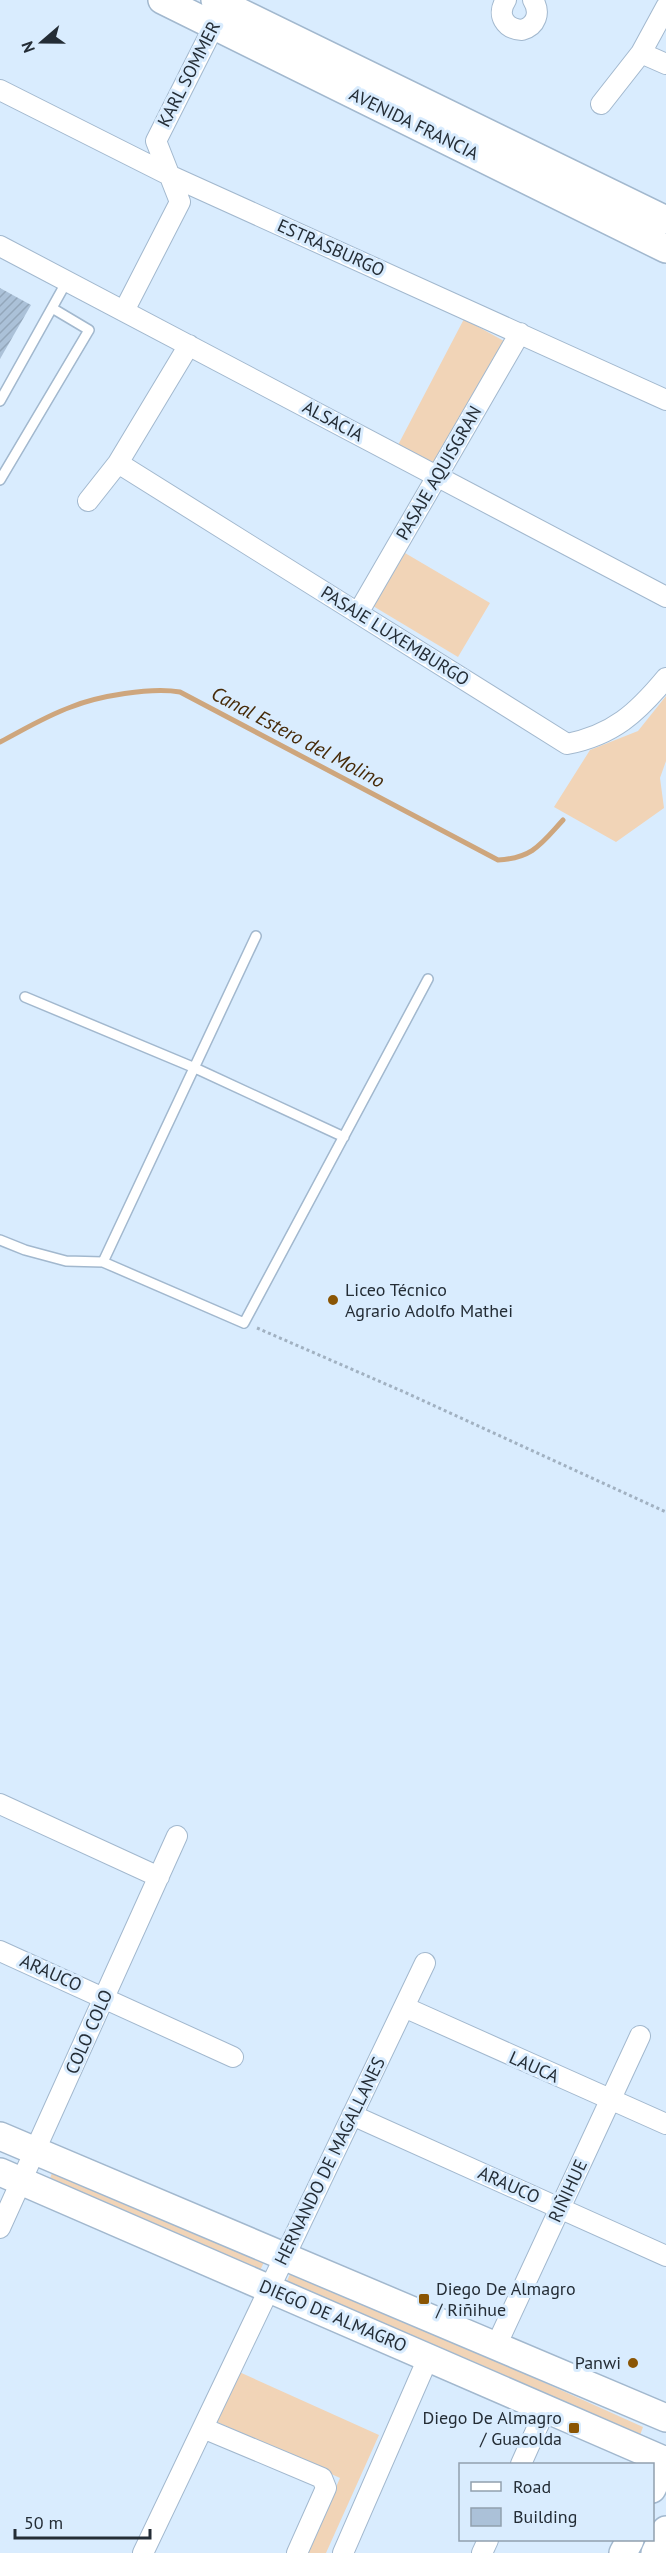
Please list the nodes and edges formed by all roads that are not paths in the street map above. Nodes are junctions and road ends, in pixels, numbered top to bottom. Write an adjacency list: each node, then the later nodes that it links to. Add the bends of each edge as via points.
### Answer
1 (162, 0): 5 (main road, AVENIDA FRANCIA)
2 (532, 0): 3 (street, via 538,12 533,24 522,30 504,22)
3 (502, 1)
4 (666, 7): 6 (street)
5 (220, 8): 10 (street, KARL SOMMER, via 156,141); 11 (main road, AVENIDA FRANCIA); 13 (main road, AVENIDA FRANCIA)
6 (642, 53): 7 (street); 9 (street)
7 (666, 64)
8 (0, 90): 10 (street, ESTRASBURGO)
9 (601, 104)
10 (169, 175): 16 (street, KARL SOMMER, via 180,202); 17 (street, ESTRASBURGO)
11 (666, 220)
12 (0, 246): 14 (street, ALSACIA)
13 (666, 249)
14 (67, 281): 15 (lane); 16 (street, ALSACIA)
15 (52, 308): 20 (lane); 23 (lane, via 89,330)
16 (124, 311): 18 (street, ALSACIA)
17 (520, 333): 19 (street, ESTRASBURGO); 22 (street, PASAJE AQUISGRAN)
18 (189, 345): 21 (street); 22 (street, ALSACIA)
19 (666, 400)
20 (0, 401)
21 (118, 463): 24 (street); 26 (street, PASAJE LUXEMBURGO)
22 (438, 476): 25 (street, ALSACIA); 26 (street, PASAJE AQUISGRAN)
23 (0, 480)
24 (88, 501)
25 (666, 597)
26 (358, 613): 27 (street, PASAJE LUXEMBURGO, via 567,744 592,740 638,711)
27 (666, 678)
28 (256, 936): 31 (lane)
29 (428, 979): 32 (lane)
30 (26, 997): 31 (lane)
31 (195, 1068): 32 (lane); 34 (lane)
32 (344, 1137): 34 (lane, via 244,1323)
33 (0, 1240): 34 (lane, via 66,1261)
34 (103, 1262)
35 (0, 1804): 37 (street)
36 (177, 1836): 37 (street, COLO COLO)
37 (159, 1877): 40 (street, COLO COLO)
38 (0, 1951): 40 (street, ARAUCO)
39 (425, 1963): 41 (street, HERNANDO DE MAGALLANES)
40 (105, 1997): 43 (street, ARAUCO); 48 (street, COLO COLO)
41 (404, 2007): 44 (street, LAUCA); 45 (street, HERNANDO DE MAGALLANES)
42 (640, 2036): 44 (street, RIÑIHUE)
43 (233, 2057)
44 (610, 2101): 46 (street, LAUCA); 51 (street, RIÑIHUE)
45 (352, 2115): 51 (street, ARAUCO); 55 (street, HERNANDO DE MAGALLANES)
46 (666, 2124)
47 (0, 2136): 48 (main road, DIEGO DE ALMAGRO)
48 (35, 2151): 49 (street, COLO COLO); 50 (main road, DIEGO DE ALMAGRO)
49 (11, 2177): 52 (main road, DIEGO DE ALMAGRO); 53 (street, COLO COLO)
50 (108, 2182): 52 (main road); 55 (main road, DIEGO DE ALMAGRO)
51 (560, 2208): 54 (street, ARAUCO); 57 (street, RIÑIHUE)
52 (96, 2214): 56 (main road, DIEGO DE ALMAGRO)
53 (0, 2229)
54 (666, 2256)
55 (284, 2257): 56 (street, HERNANDO DE MAGALLANES); 57 (main road, DIEGO DE ALMAGRO)
56 (269, 2289): 58 (main road, DIEGO DE ALMAGRO); 61 (street, HERNANDO DE MAGALLANES)
57 (496, 2346): 60 (main road, DIEGO DE ALMAGRO)
58 (428, 2358): 59 (main road, DIEGO DE ALMAGRO); 68 (street)
59 (546, 2408): 62 (main road, DIEGO DE ALMAGRO); 63 (street)
60 (666, 2418)
61 (203, 2428): 66 (street, HERNANDO DE MAGALLANES); 67 (street, via 322,2478 326,2488)
62 (666, 2460): 64 (main road)
63 (521, 2463)
64 (654, 2485)
65 (666, 2530): 69 (main road)
66 (143, 2553)
67 (297, 2553)
68 (343, 2553)
69 (655, 2553)

